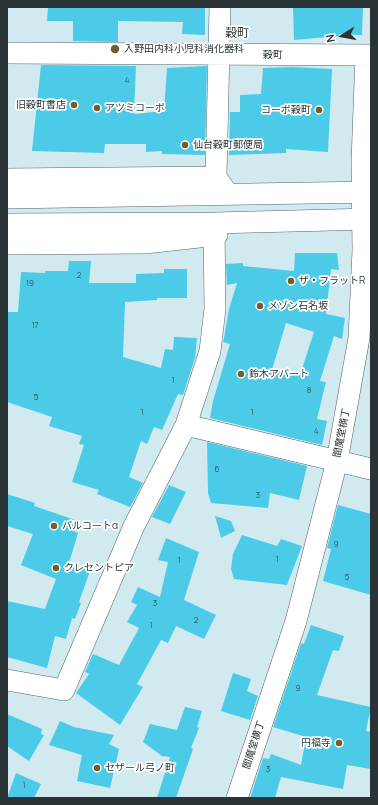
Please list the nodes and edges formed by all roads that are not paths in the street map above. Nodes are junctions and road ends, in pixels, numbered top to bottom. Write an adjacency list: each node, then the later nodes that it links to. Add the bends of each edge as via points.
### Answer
1 (220, 7): 3 (street)
2 (7, 53): 3 (street, 穀町)
3 (219, 54): 4 (street, 穀町); 6 (street)
4 (368, 55): 7 (street, 閻魔堂横丁)
5 (7, 179): 6 (street)
6 (222, 185): 7 (street); 8 (street)
7 (367, 192): 9 (street, 閻魔堂横丁)
8 (7, 198)
9 (367, 219): 11 (street, via 284,220); 14 (street, 閻魔堂横丁, via 359,338)
10 (7, 224): 11 (street)
11 (214, 229): 12 (street, via 145,242); 13 (street, via 215,309 210,351)
12 (7, 244)
13 (186, 425): 14 (street); 16 (street, via 134,526 64,690)
14 (337, 461): 15 (street); 17 (street, 閻魔堂横丁, via 296,621)
15 (371, 469)
16 (7, 680)
17 (237, 798)

